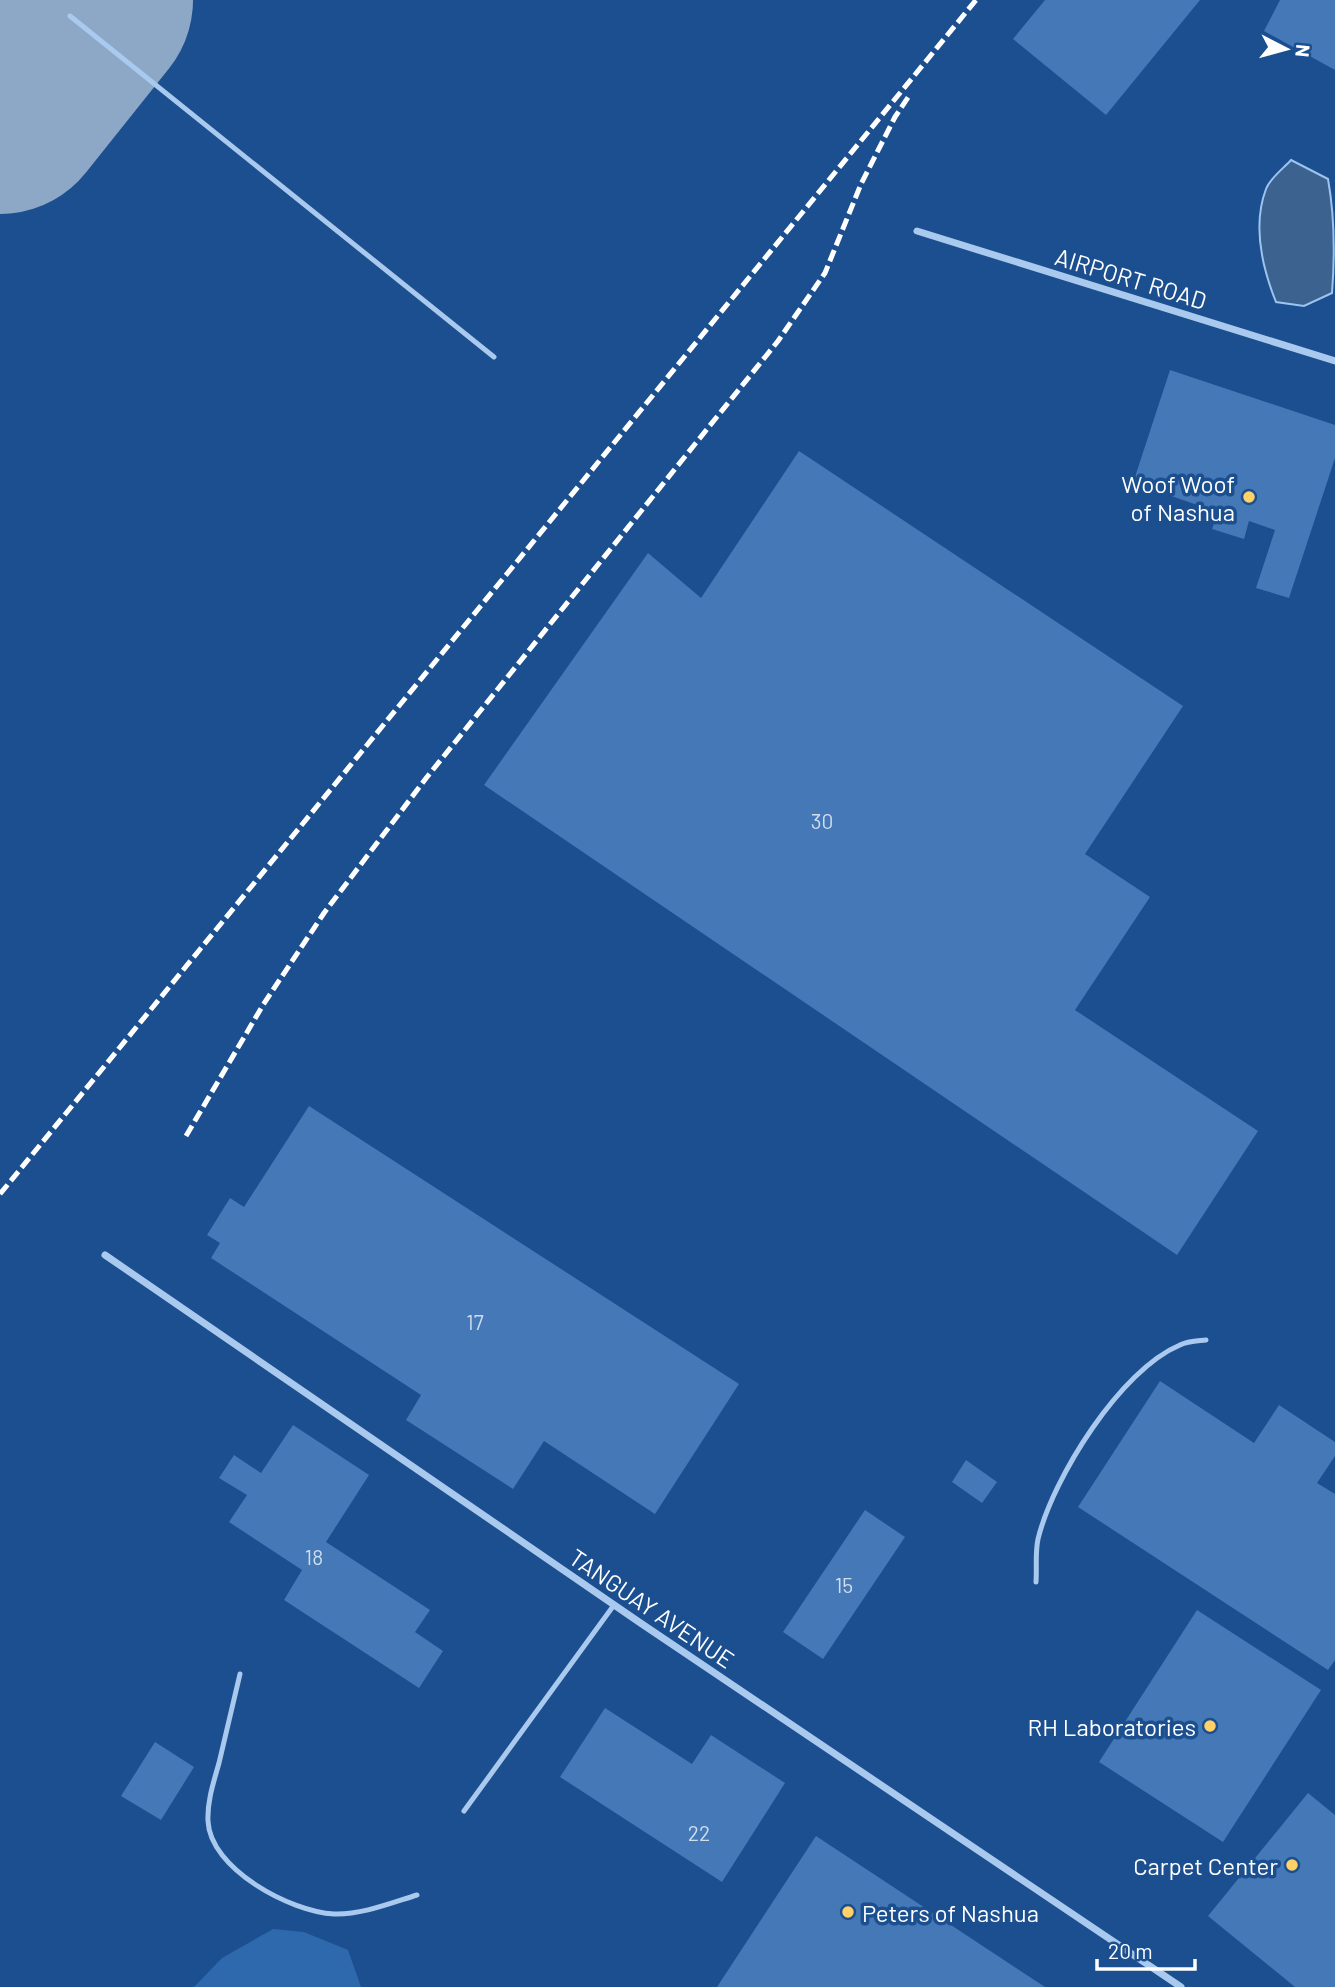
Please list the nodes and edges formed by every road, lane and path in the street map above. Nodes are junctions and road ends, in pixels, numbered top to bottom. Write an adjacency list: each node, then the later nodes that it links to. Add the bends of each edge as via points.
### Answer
1 (70, 16): 3 (lane)
2 (917, 231): 4 (street, AIRPORT ROAD)
3 (494, 357)
4 (1335, 361)
5 (105, 1255): 8 (street, TANGUAY AVENUE)
6 (1206, 1340): 7 (lane, via 1181,1344 1151,1362 1112,1403 1077,1451 1043,1520)
7 (1036, 1582)
8 (614, 1605): 10 (lane); 12 (street, TANGUAY AVENUE)
9 (240, 1674): 11 (lane, via 208,1822 212,1839 228,1860 278,1899 306,1910 360,1911)
10 (464, 1811)
11 (417, 1895)
12 (1181, 1987)

